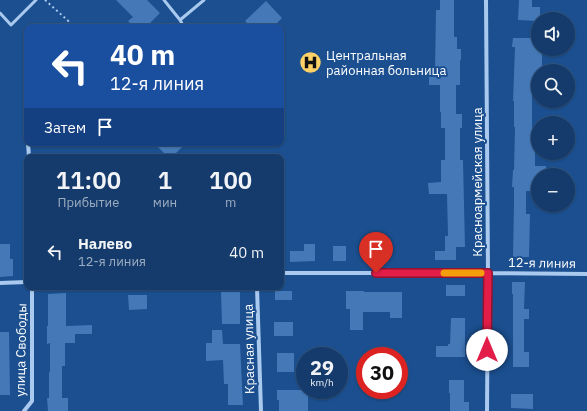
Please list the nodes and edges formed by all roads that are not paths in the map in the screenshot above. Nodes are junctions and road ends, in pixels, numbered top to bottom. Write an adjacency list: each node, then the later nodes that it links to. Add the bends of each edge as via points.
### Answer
1 (36, 0): 5 (lane, via 11,25)
2 (164, 0): 6 (lane)
3 (204, 0): 6 (lane)
4 (486, 0): 9 (street, Красноармейская улица)
5 (0, 13)
6 (180, 20): 7 (lane)
7 (182, 24)
8 (284, 273): 9 (street, 12-я линия)
9 (488, 273): 10 (street, 12-я линия); 17 (street, Красноармейская улица)
10 (587, 274)
11 (24, 282): 12 (street)
12 (0, 283)
13 (32, 290): 15 (street, улица Свободы, via 32,401)
14 (257, 290): 16 (street, Красная улица)
15 (24, 411)
16 (261, 411)
17 (487, 411)

